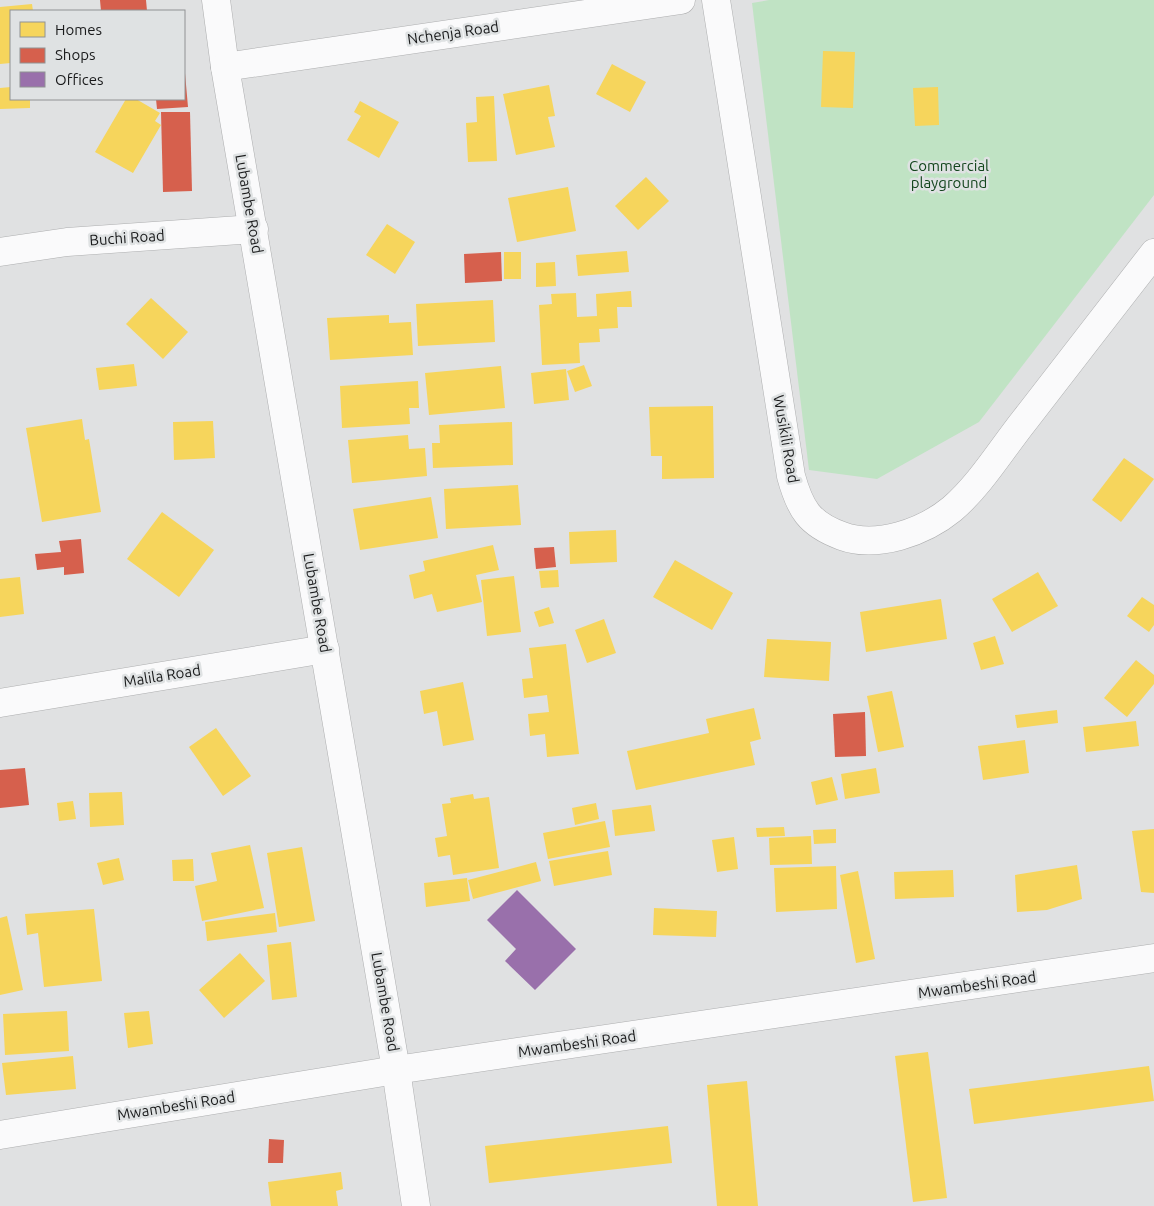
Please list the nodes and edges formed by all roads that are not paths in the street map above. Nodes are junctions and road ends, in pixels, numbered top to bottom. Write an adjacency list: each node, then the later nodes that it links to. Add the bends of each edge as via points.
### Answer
1 (216, 0): 4 (street, Lubambe Road)
2 (681, 0): 4 (street, Nchenja Road)
3 (716, 0): 7 (street, Wusikili Road, via 791,476 798,499 810,519 828,531 852,540 880,540 928,525 951,510)
4 (225, 67): 5 (street, Lubambe Road)
5 (254, 229): 6 (street, Buchi Road, via 67,242); 8 (street, Lubambe Road)
6 (0, 252)
7 (1154, 253)
8 (325, 649): 9 (street, Malila Road); 11 (street, Lubambe Road)
9 (0, 703)
10 (1154, 958): 11 (street, Mwambeshi Road)
11 (396, 1070): 12 (street, Mwambeshi Road); 13 (street, Lubambe Road)
12 (0, 1135)
13 (416, 1206)

